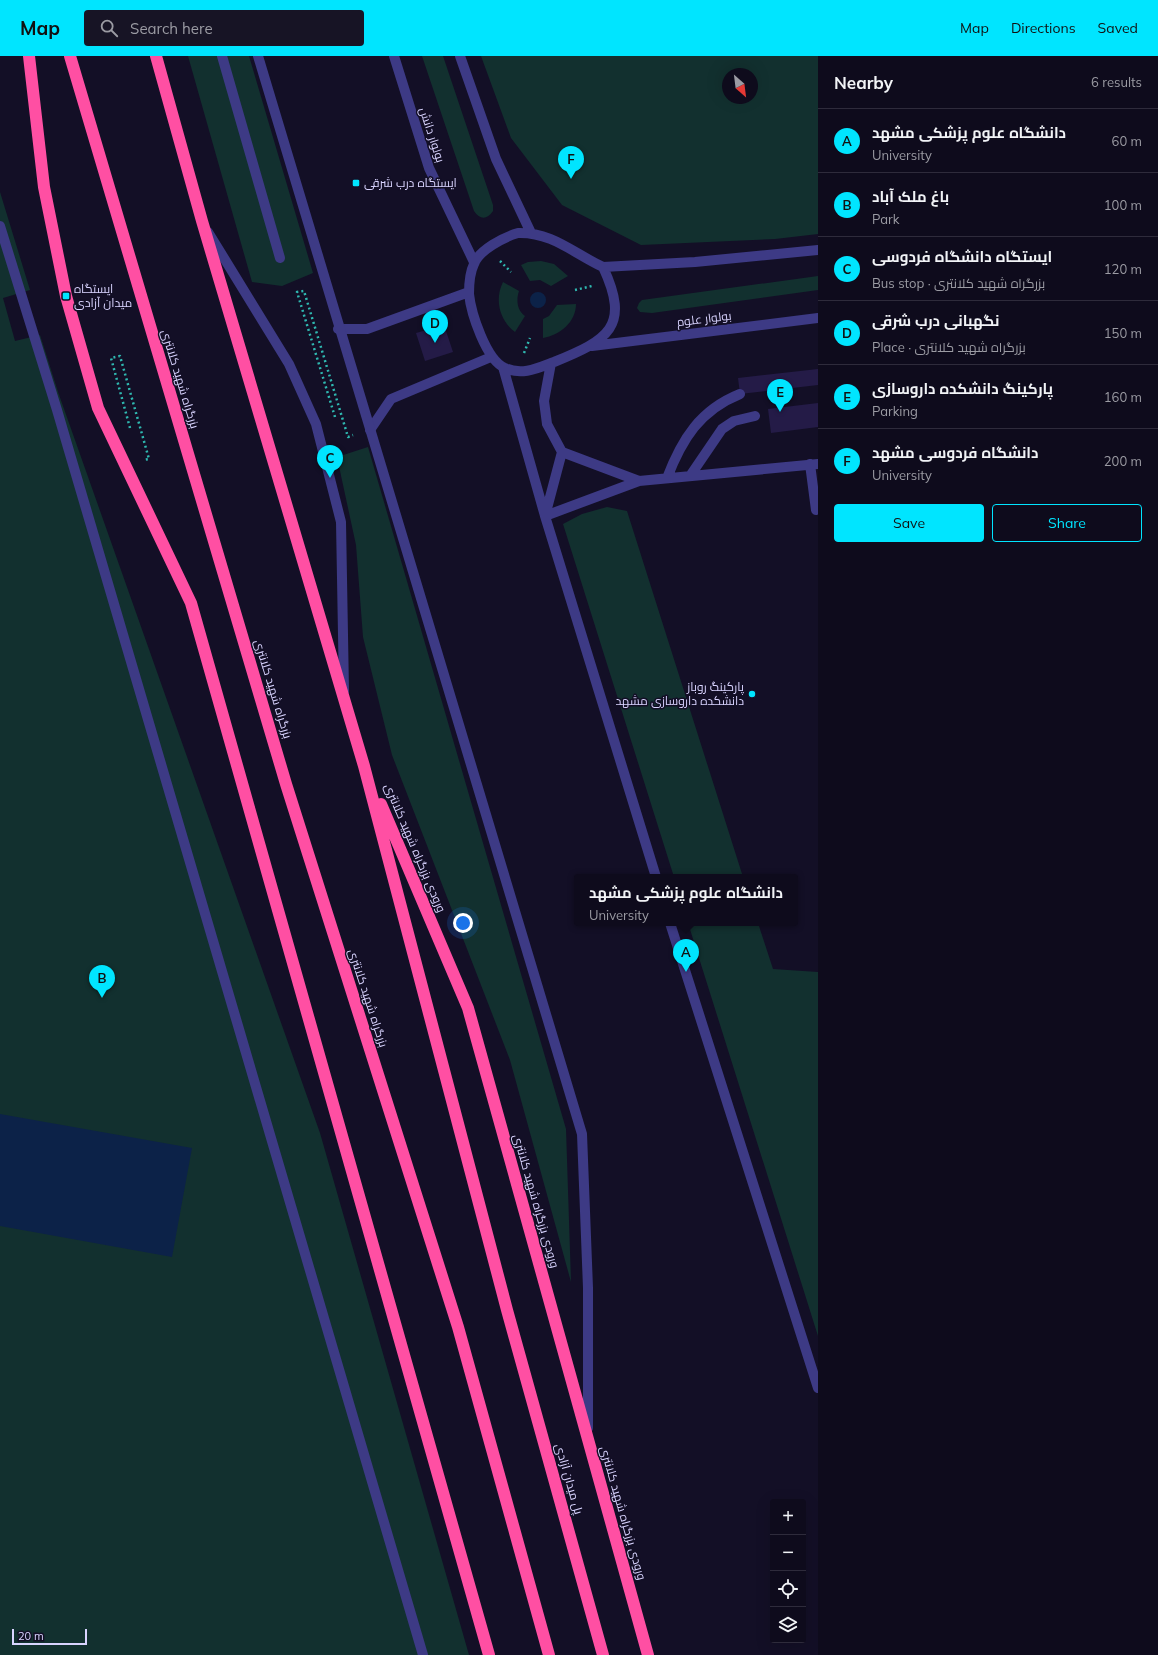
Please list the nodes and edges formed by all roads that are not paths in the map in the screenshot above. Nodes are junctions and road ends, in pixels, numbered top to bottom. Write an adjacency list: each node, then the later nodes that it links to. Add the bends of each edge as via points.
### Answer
1 (29, 56): 39 (highway, via 46,195 66,296 98,408 191,603)
2 (70, 56): 40 (highway, بزرگراه شهید کلانتری, via 286,784 458,1327)
3 (156, 56): 8 (highway)
4 (222, 56): 12 (street)
5 (258, 56): 17 (street)
6 (394, 56): 13 (street, بولوار دانش, via 429,168)
7 (460, 56): 10 (street, via 496,159)
8 (202, 221): 32 (highway); 32 (street, via 289,364 316,424 341,522)
9 (0, 226): 38 (street, via 60,417)
10 (531, 233): 13 (street, via 518,233 492,244); 14 (street, via 551,239)
11 (818, 250): 14 (street, via 695,262)
12 (280, 258)
13 (474, 262): 15 (street)
14 (604, 267): 18 (street, via 615,294 616,307 609,329)
15 (469, 292): 17 (street, via 367,329); 19 (street)
16 (818, 318): 18 (street, بولوار علوم)
17 (338, 329): 24 (street)
18 (592, 346): 20 (street)
19 (491, 357): 21 (street); 24 (street, via 391,399)
20 (551, 363): 21 (street, via 525,372); 25 (street, via 544,401 547,424)
21 (503, 367): 31 (street)
22 (740, 394): 28 (street, via 722,402 703,416 687,436)
23 (755, 416): 27 (street, via 734,421 722,429)
24 (370, 430): 37 (street, via 582,1134 588,1288)
25 (562, 452): 29 (street); 31 (street)
26 (814, 464): 27 (street); 30 (street)
27 (690, 476): 28 (street)
28 (667, 478): 29 (street)
29 (639, 481): 31 (street)
30 (816, 510)
31 (544, 516): 34 (street)
32 (344, 695): 33 (highway)
33 (364, 766): 37 (highway, ورودی بزرگراه شهید کلانتری, via 468,1008); 41 (highway, پل میدان آزادی, via 507,1310)
34 (655, 874)
35 (671, 926): 36 (street)
36 (818, 1388)
37 (588, 1438): 42 (highway, ورودی بزرگراه شهید کلانتری)
38 (423, 1655)
39 (489, 1655)
40 (549, 1655)
41 (603, 1655)
42 (648, 1655)

